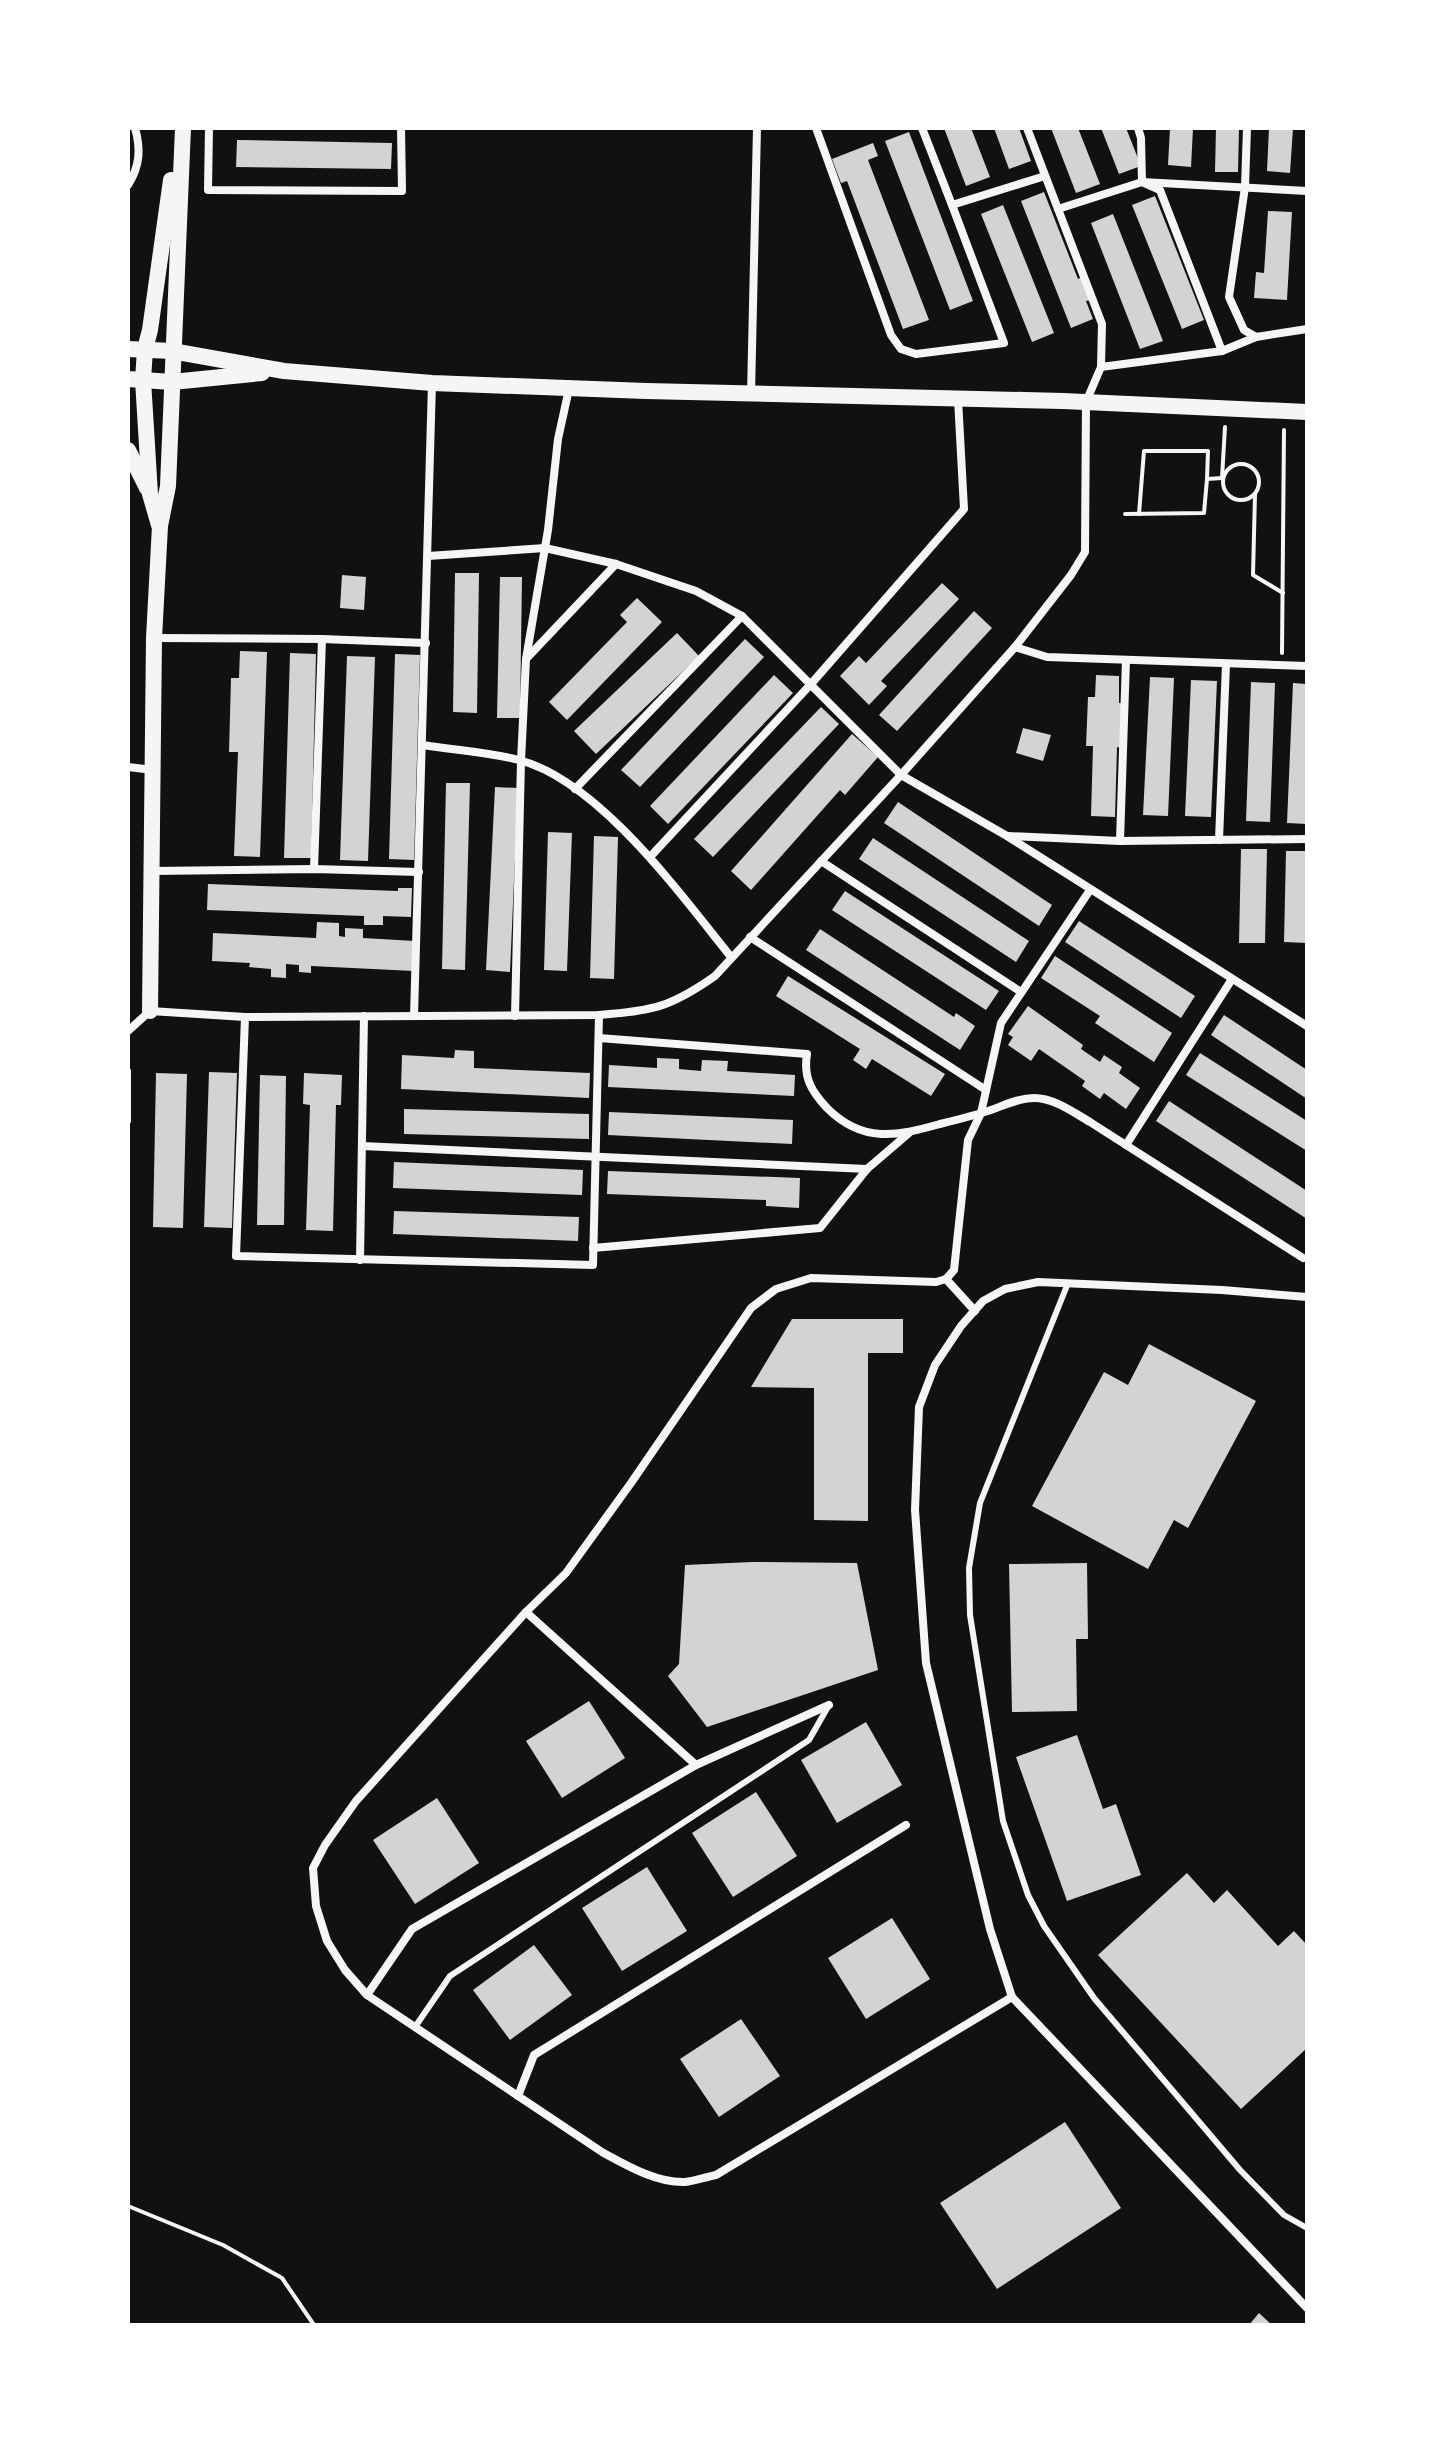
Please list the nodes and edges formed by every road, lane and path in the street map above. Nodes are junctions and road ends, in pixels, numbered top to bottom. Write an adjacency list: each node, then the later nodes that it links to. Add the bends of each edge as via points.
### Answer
1 (135, 128): 13 (street, via 138,165)
2 (181, 128): 20 (main road, via 152,315); 21 (main road)
3 (209, 128): 4 (street, via 208,190 402,191)
4 (401, 128)
5 (757, 128): 29 (street)
6 (816, 128): 16 (street, via 891,335 901,349 916,354 1004,343)
7 (922, 128): 16 (street)
8 (1027, 128): 11 (street)
9 (1138, 128): 12 (street)
10 (1247, 128): 14 (street)
11 (1045, 176): 16 (street); 17 (street)
12 (1142, 182): 14 (street); 17 (street); 22 (street, via 1160,190)
13 (128, 185)
14 (1245, 187): 15 (street); 19 (street, via 1229,297 1244,330)
15 (1307, 191)
16 (952, 205)
17 (1058, 209): 23 (street, via 1102,324)
18 (1307, 329): 19 (street)
19 (1256, 337): 22 (street)
20 (136, 349): 21 (main road); 25 (main road)
21 (172, 351): 24 (main road); 26 (main road)
22 (1222, 351): 23 (street)
23 (1101, 367): 31 (street)
24 (284, 371): 26 (main road); 27 (main road)
25 (135, 379): 26 (main road); 38 (main road)
26 (172, 382): 42 (main road, via 168,486)
27 (432, 383): 28 (main road); 44 (street)
28 (569, 388): 29 (main road); 43 (street)
29 (751, 394): 30 (main road)
30 (958, 399): 31 (main road); 57 (street, via 964,509)
31 (1086, 402): 32 (main road); 51 (street, via 1085,552)
32 (1226, 409): 33 (main road); 36 (path)
33 (1284, 411): 34 (main road); 46 (path)
34 (1307, 412)
35 (128, 450): 38 (main road)
36 (1222, 478): 37 (path); 39 (path, via 1224,491 1233,499); 39 (path, via 1234,465 1246,465 1259,478)
37 (1207, 479): 41 (path, via 1204,513); 41 (path, via 1208,451 1144,451)
38 (150, 494): 42 (main road)
39 (1255, 494): 46 (path, via 1253,575)
40 (1125, 514): 41 (path)
41 (1139, 514)
42 (160, 526): 48 (main road)
43 (545, 548): 44 (street); 45 (street); 52 (street)
44 (428, 556): 50 (street)
45 (616, 564): 47 (street, via 696,591); 52 (street)
46 (1283, 593): 55 (path)
47 (742, 616): 57 (street); 63 (street)
48 (154, 638): 49 (street); 61 (main road)
49 (322, 639): 50 (street); 70 (street)
50 (426, 643): 58 (street)
51 (1015, 647): 53 (street, via 1047,657); 62 (street)
52 (526, 659): 59 (street)
53 (1126, 660): 54 (street); 67 (street)
54 (1226, 664): 55 (street); 66 (street)
55 (1283, 664): 56 (street)
56 (1307, 666)
57 (811, 684): 62 (street); 68 (street)
58 (423, 745): 59 (street); 72 (street)
59 (521, 761): 63 (street); 82 (street)
60 (128, 767): 61 (street)
61 (154, 770): 71 (main road)
62 (901, 775): 64 (street); 69 (street)
63 (575, 789): 68 (street)
64 (1007, 836): 67 (street); 73 (street)
65 (1307, 839): 66 (street)
66 (1219, 840): 67 (street)
67 (1120, 841)
68 (650, 857): 75 (street)
69 (821, 861): 74 (street); 77 (street)
70 (314, 869): 71 (street); 72 (street)
71 (150, 871): 78 (main road)
72 (419, 872): 81 (street)
73 (1090, 890): 76 (street); 77 (street)
74 (750, 937): 75 (street); 88 (street)
75 (731, 957): 79 (street, via 684,998 655,1009)
76 (1232, 979): 84 (street); 92 (street)
77 (1021, 992): 88 (street, via 1001,1023)
78 (150, 1011): 83 (street); 85 (street)
79 (599, 1015): 82 (street); 86 (street)
80 (364, 1016): 81 (street); 83 (street); 93 (street)
81 (414, 1016): 82 (street)
82 (515, 1016)
83 (245, 1017): 98 (street, via 236,1256)
84 (1307, 1026)
85 (128, 1031)
86 (599, 1038): 91 (street, via 807,1054 807,1082 832,1112 864,1132); 94 (street)
87 (128, 1071): 90 (lane)
88 (986, 1090): 89 (street)
89 (981, 1113): 91 (street); 92 (street, via 1039,1098); 99 (street, via 968,1140 954,1270)
90 (128, 1121)
91 (909, 1133): 95 (street)
92 (1126, 1145): 97 (street)
93 (362, 1146): 94 (street); 98 (street)
94 (595, 1156): 95 (street); 96 (street)
95 (867, 1169): 96 (street, via 820,1228)
96 (593, 1248): 98 (street, via 593,1265)
97 (1303, 1258)
98 (360, 1260)
99 (946, 1279): 102 (street); 103 (street, via 811,1278 776,1289 751,1308 566,1573)
100 (1068, 1283): 101 (street); 102 (street, via 1005,1289); 112 (lane, via 980,1503 969,1568 970,1615 1003,1821 1028,1895 1094,1998 1240,2170 1284,2215)
101 (1307, 1297)
102 (975, 1311): 108 (street, via 935,1365 919,1407 915,1510 926,1663 990,1929)
103 (526, 1612): 105 (street); 107 (street, via 356,1801 313,1868 316,1906 327,1941)
104 (829, 1705): 105 (street); 109 (lane, via 809,1740 450,1976)
105 (696, 1765): 107 (street, via 412,1929)
106 (906, 1825): 110 (street, via 534,2055)
107 (367, 1995): 109 (street)
108 (1012, 1997): 110 (street, via 716,2175 684,2182 629,2167); 113 (street)
109 (415, 2027): 110 (street)
110 (518, 2096)
111 (128, 2206): 114 (path, via 223,2245 282,2278)
112 (1307, 2228)
113 (1307, 2308)
114 (314, 2325)

